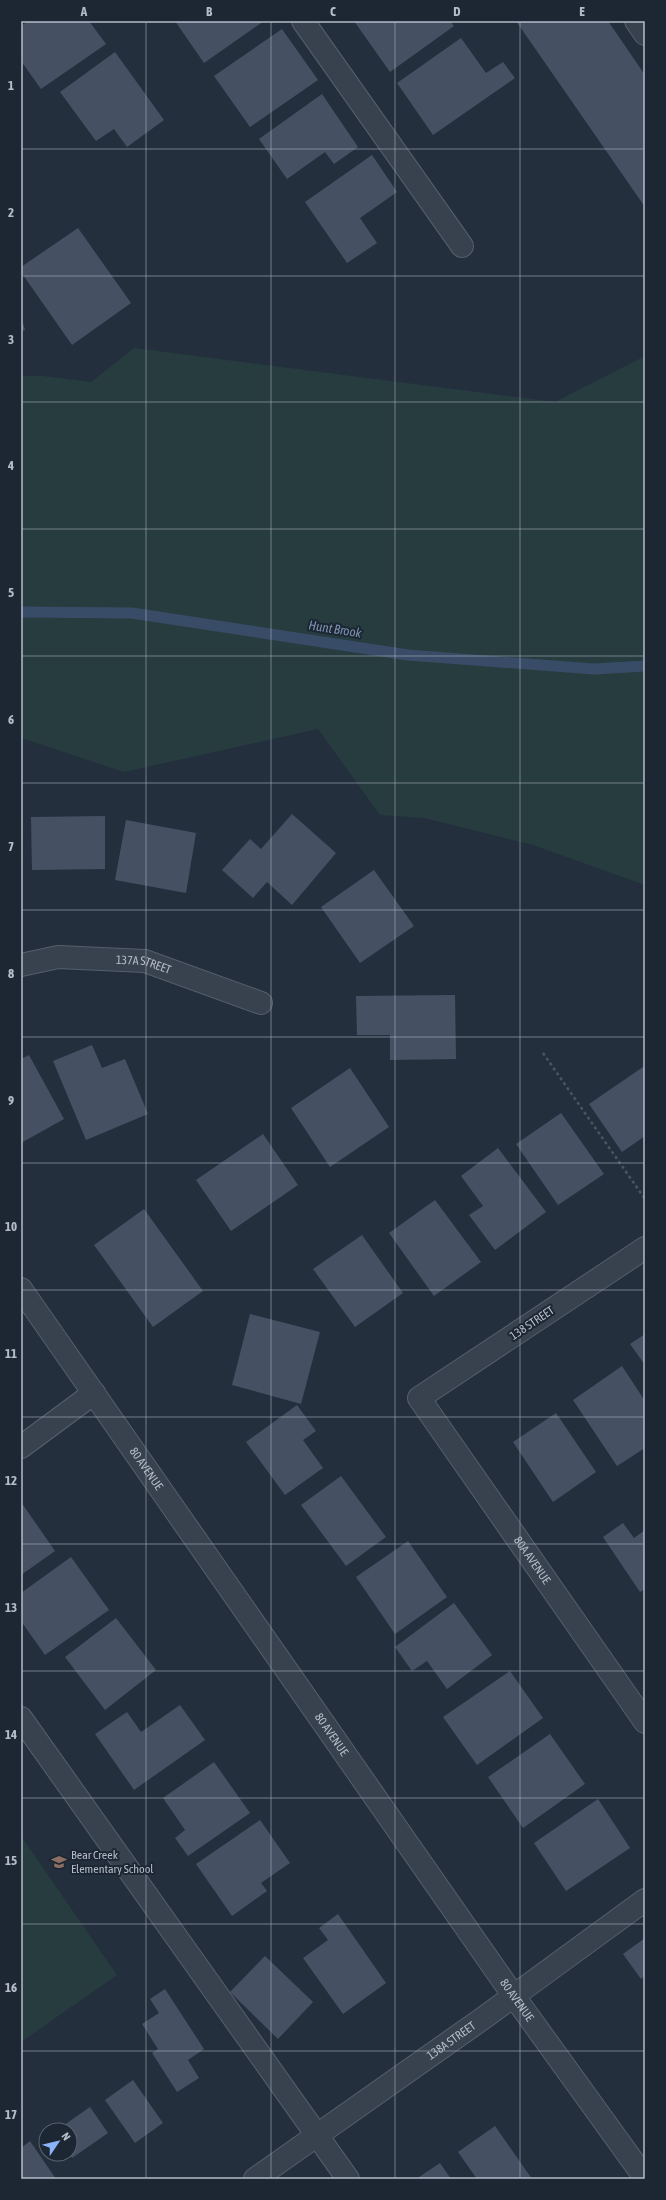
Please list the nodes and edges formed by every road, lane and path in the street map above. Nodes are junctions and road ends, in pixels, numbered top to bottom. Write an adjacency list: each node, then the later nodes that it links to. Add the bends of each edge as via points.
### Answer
1 (303, 21): 4 (street)
2 (636, 21): 3 (street)
3 (645, 34)
4 (462, 246)
5 (21, 965): 6 (street, 137A STREET, via 58,957 145,961)
6 (261, 1004)
7 (543, 1053): 8 (path)
8 (645, 1199)
9 (645, 1248): 12 (street, 138 STREET)
10 (21, 1289): 11 (street, 80 AVENUE)
11 (94, 1393): 13 (street); 17 (street, 80 AVENUE)
12 (418, 1398): 15 (street, 80A AVENUE)
13 (21, 1446)
14 (21, 1718): 18 (street)
15 (645, 1722)
16 (645, 1900): 17 (street, 138A STREET)
17 (513, 1995): 18 (street, 138A STREET); 19 (street, 80 AVENUE)
18 (317, 2135): 20 (street, 138A STREET); 21 (street)
19 (645, 2178)
20 (255, 2179)
21 (348, 2179)

